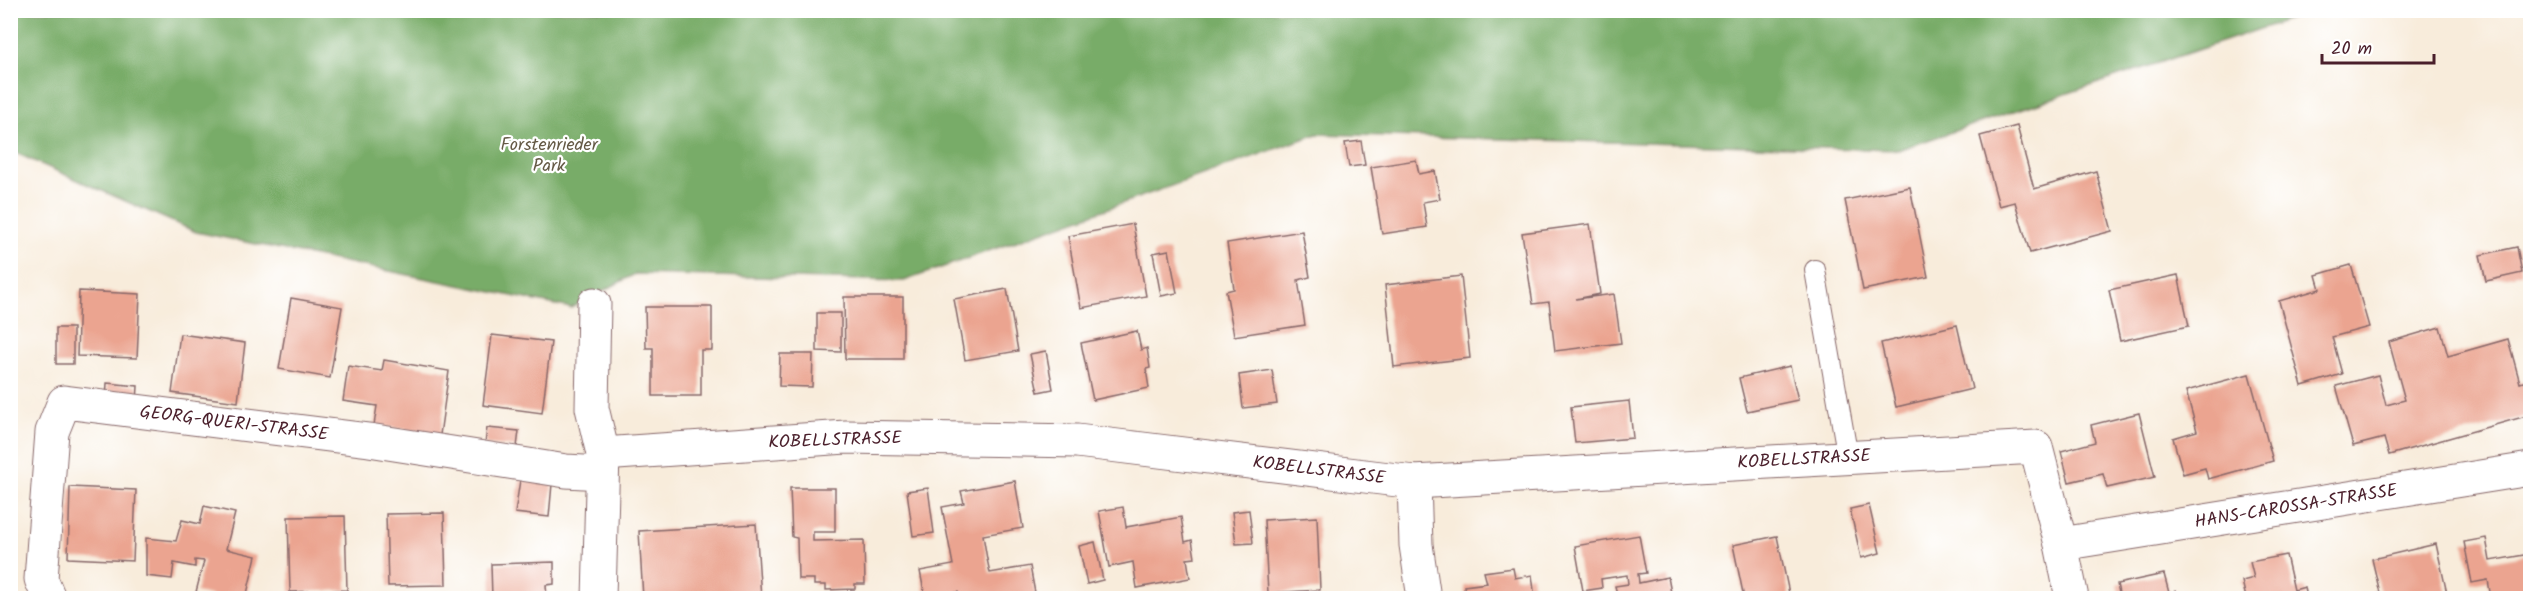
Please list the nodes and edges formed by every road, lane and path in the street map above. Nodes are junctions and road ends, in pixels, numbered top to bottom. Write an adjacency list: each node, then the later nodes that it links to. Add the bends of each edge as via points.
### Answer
1 (1815, 270): 3 (lane)
2 (594, 304): 4 (street, via 592,408)
3 (1848, 458): 6 (street, KOBELLSTRASSE); 7 (street, KOBELLSTRASSE, via 2036,447)
4 (603, 464): 6 (street, KOBELLSTRASSE, via 846,437 1077,441); 8 (street, GEORG-QUERI-STRASSE, via 566,471 369,440 64,402 52,432 41,579); 9 (street)
5 (2530, 469): 7 (street, HANS-CAROSSA-STRASSE)
6 (1414, 482): 10 (street, via 1416,545)
7 (2061, 544): 11 (street)
8 (49, 598)
9 (599, 598)
10 (1424, 598)
11 (2072, 598)

